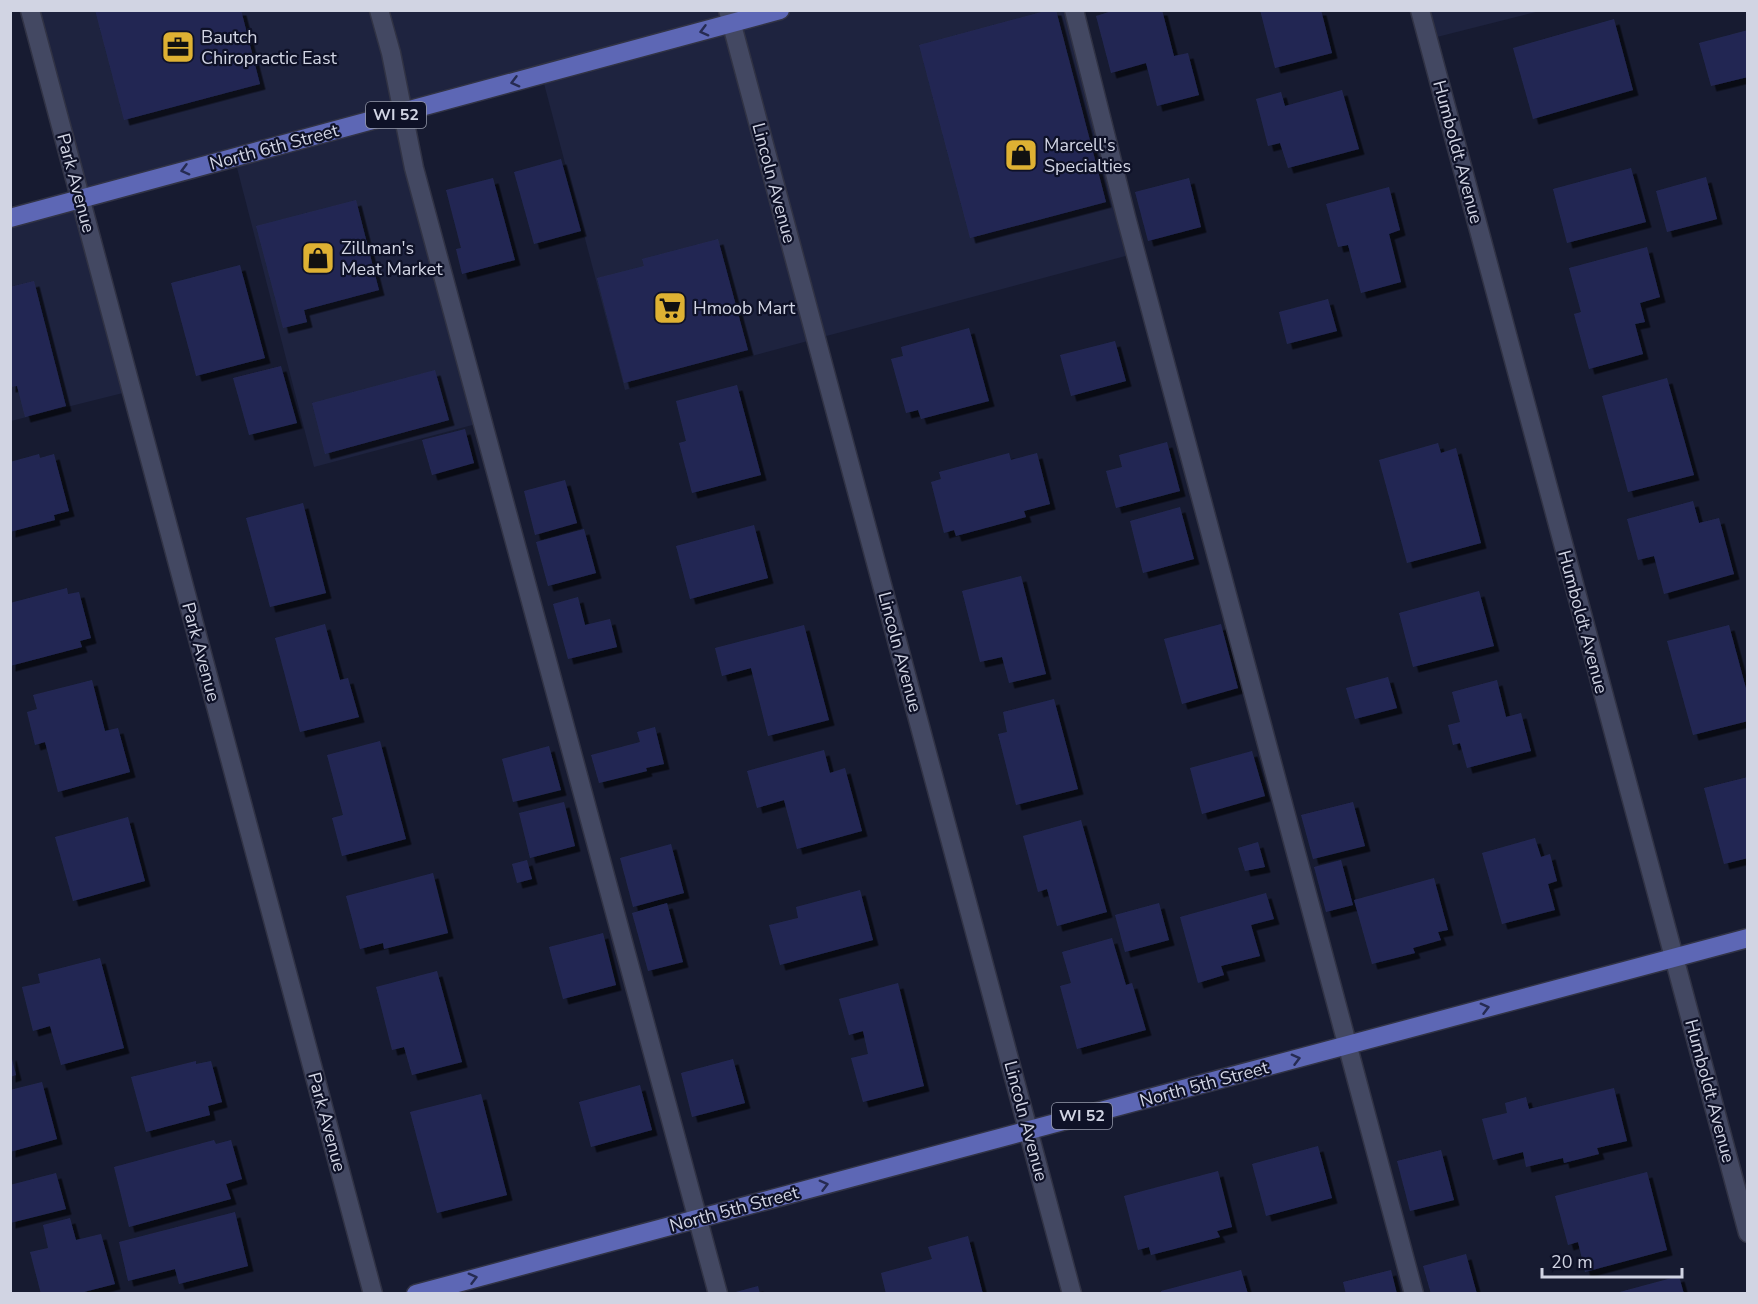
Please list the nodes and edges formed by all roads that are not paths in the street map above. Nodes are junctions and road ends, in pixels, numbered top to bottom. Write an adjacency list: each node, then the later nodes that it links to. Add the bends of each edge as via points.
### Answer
1 (30, 10): 8 (street, Park Avenue)
2 (379, 10): 7 (street)
3 (780, 10): 6 (main road, North 6th Street / WI 52)
4 (1074, 10): 12 (street)
5 (1420, 10): 11 (street, Humboldt Avenue)
6 (730, 17): 7 (main road, North 6th Street / WI 52, one-way to 7); 13 (street, Lincoln Avenue)
7 (403, 113): 8 (main road, North 6th Street / WI 52, one-way to 8); 14 (street, via 417,179)
8 (80, 198): 9 (main road, North 6th Street / WI 52); 16 (street, Park Avenue)
9 (10, 218)
10 (1748, 938): 11 (main road, North 5th Street / WI 52)
11 (1674, 958): 12 (main road, North 5th Street / WI 52, one-way to 11); 15 (street, Humboldt Avenue)
12 (1348, 1045): 13 (main road, North 5th Street / WI 52, one-way to 12); 20 (street)
13 (1029, 1130): 14 (main road, North 5th Street / WI 52, one-way to 13); 19 (street, Lincoln Avenue)
14 (698, 1219): 17 (main road, North 5th Street / WI 52, one-way to 14); 18 (street)
15 (1748, 1233)
16 (373, 1293)
17 (417, 1293)
18 (718, 1293)
19 (1072, 1293)
20 (1414, 1293)

